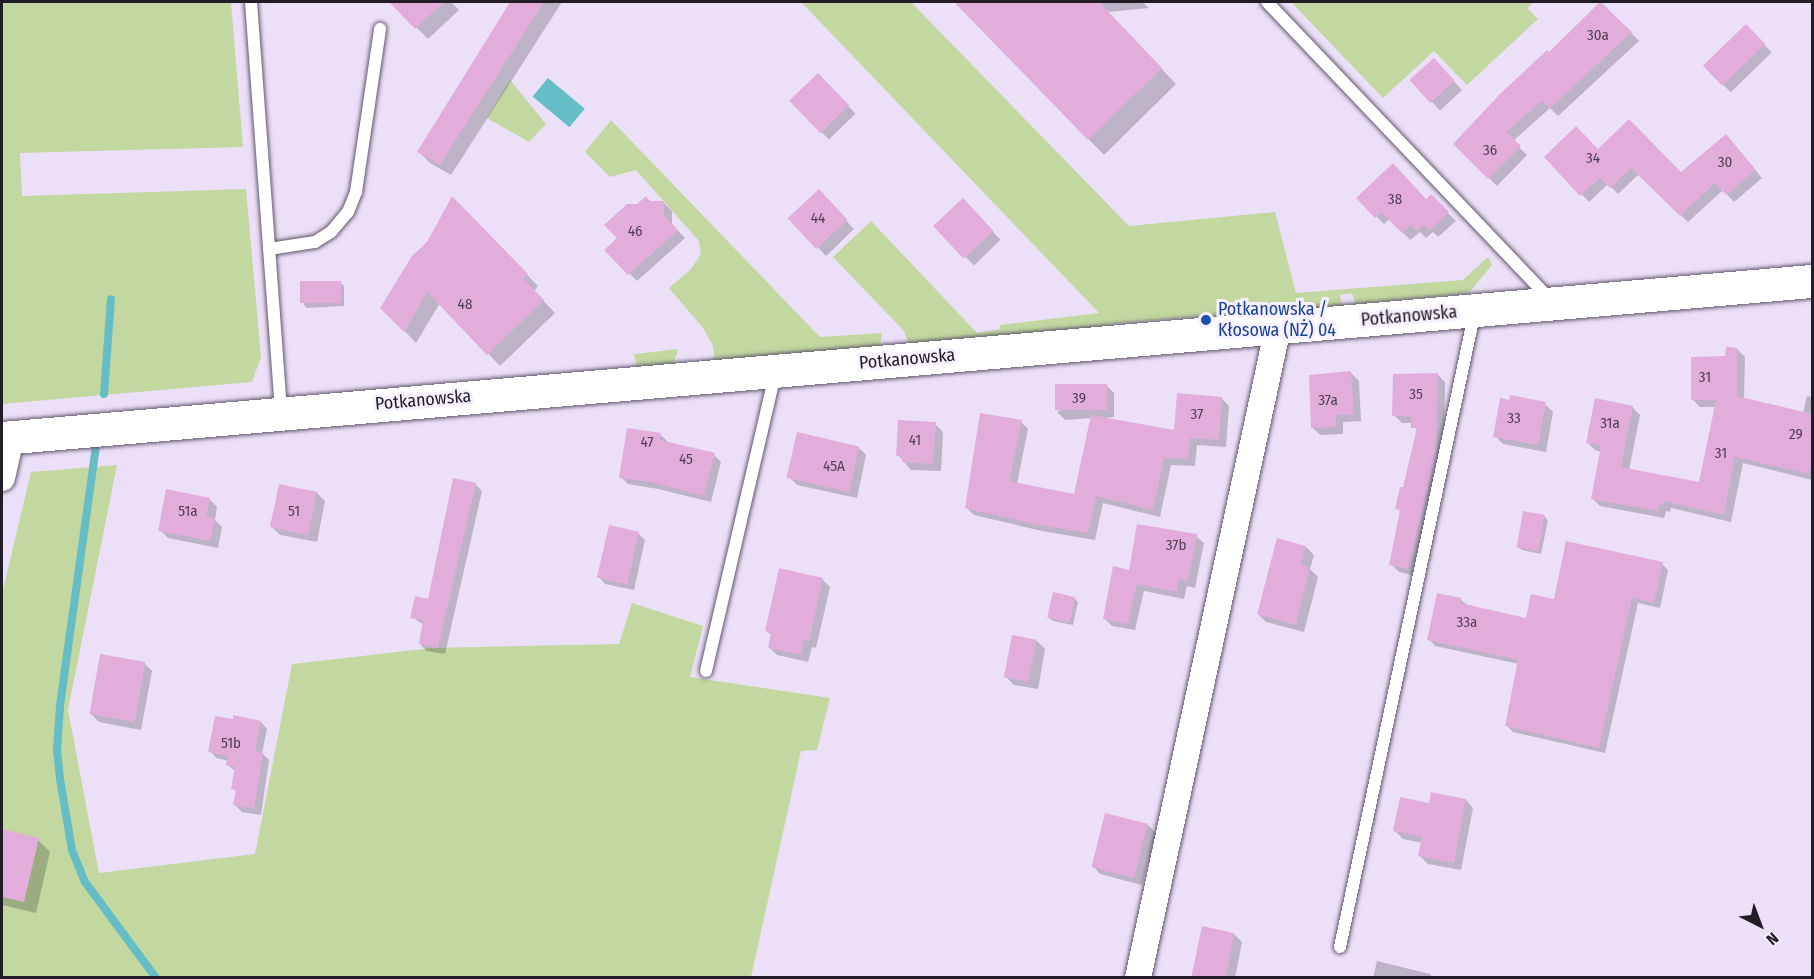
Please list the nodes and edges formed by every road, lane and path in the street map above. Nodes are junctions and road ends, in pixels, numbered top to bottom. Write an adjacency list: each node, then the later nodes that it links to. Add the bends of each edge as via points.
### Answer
1 (251, 2): 4 (lane)
2 (1267, 2): 6 (lane)
3 (380, 29): 4 (lane, via 356,192 348,212 331,232 315,242)
4 (269, 249): 10 (lane)
5 (1812, 281): 6 (street, Potkanowska)
6 (1554, 303): 7 (street, Potkanowska)
7 (1475, 310): 8 (street, Potkanowska); 14 (lane)
8 (1278, 327): 9 (street, Potkanowska); 15 (street)
9 (776, 370): 10 (street, Potkanowska); 13 (lane)
10 (282, 412): 11 (street, Potkanowska)
11 (6, 438): 12 (street)
12 (2, 478)
13 (706, 671)
14 (1340, 947)
15 (1138, 978)

